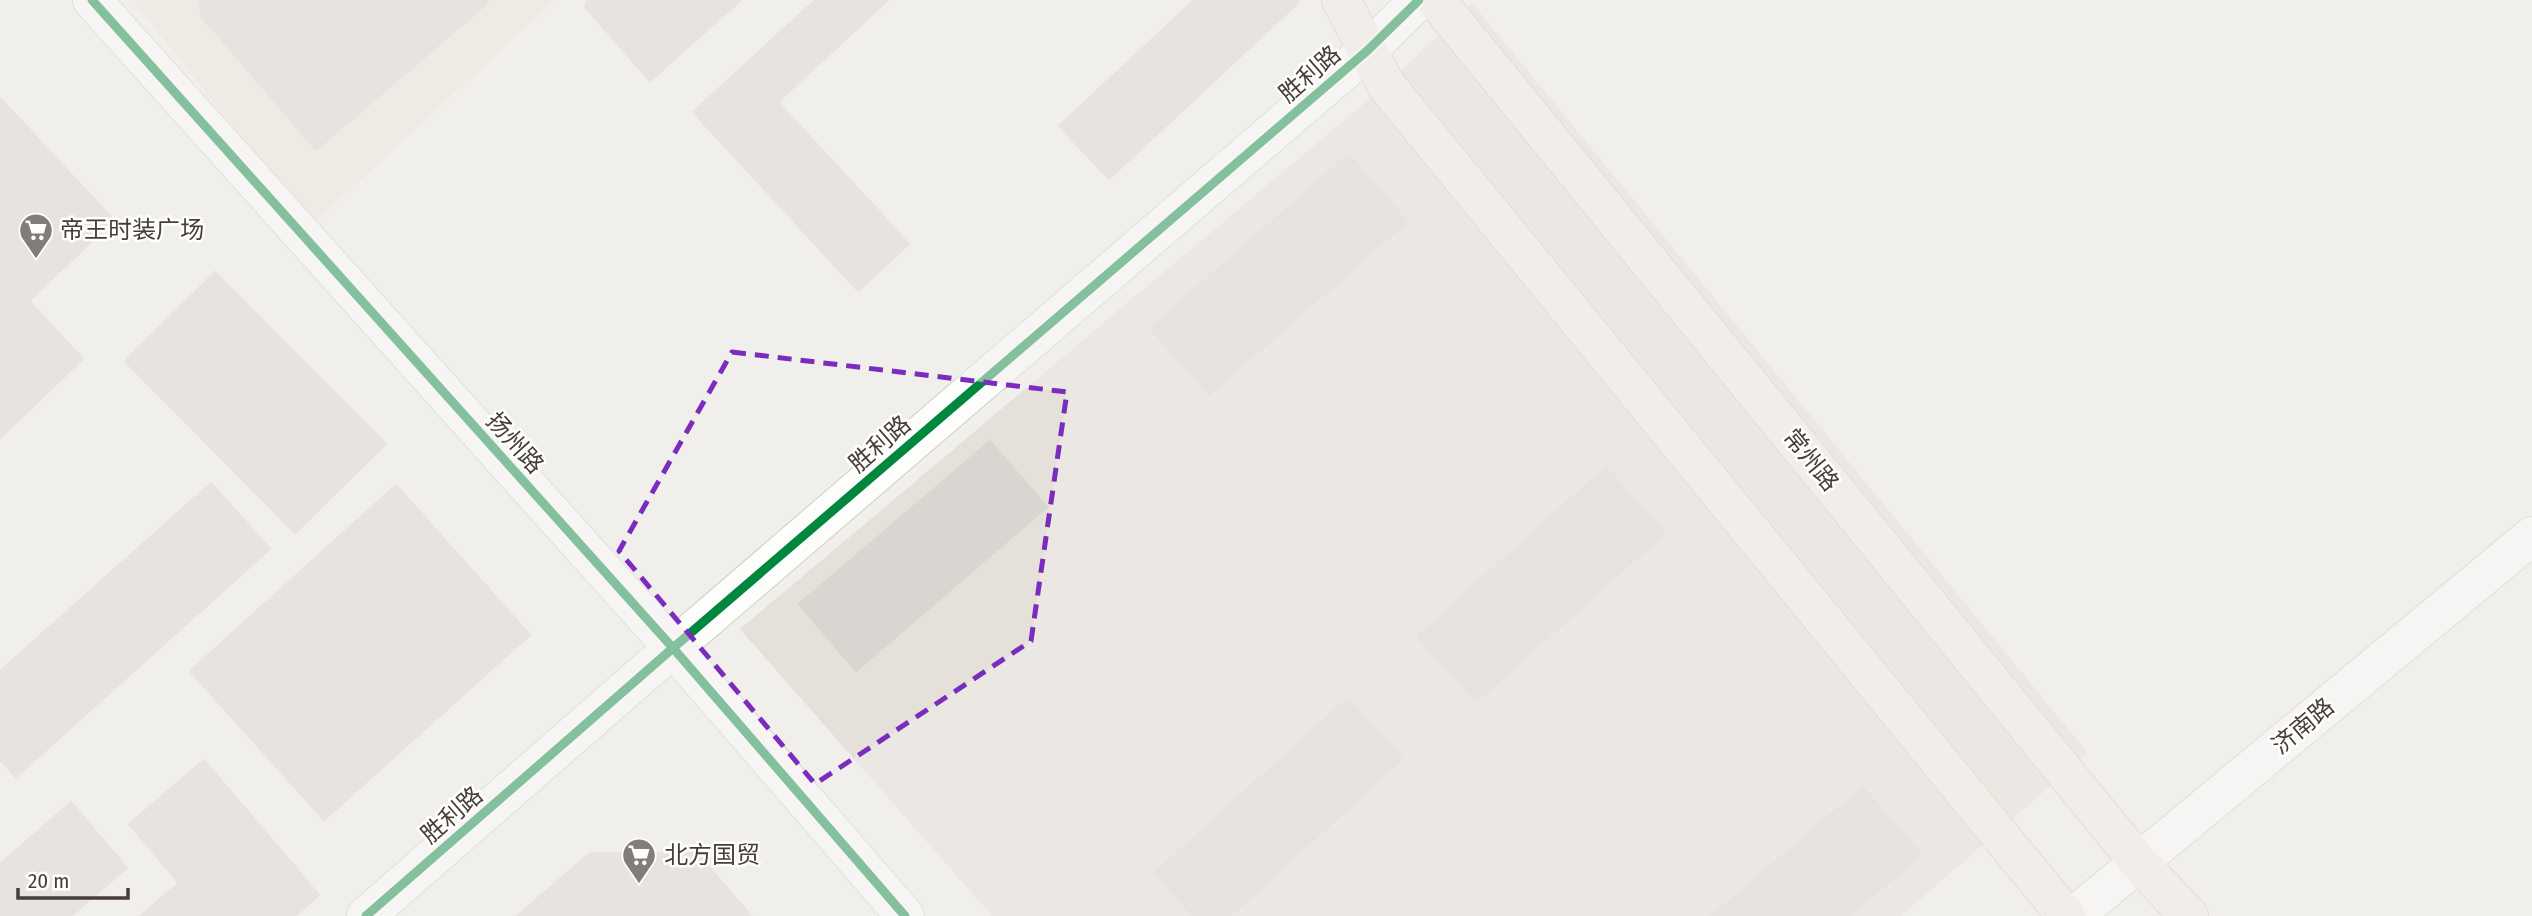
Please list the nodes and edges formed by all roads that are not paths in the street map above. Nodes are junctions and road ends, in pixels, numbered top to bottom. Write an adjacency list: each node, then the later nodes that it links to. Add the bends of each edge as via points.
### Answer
1 (92, 0): 7 (street, 扬州路)
2 (1341, 0): 5 (main road)
3 (1419, 0): 5 (street, 胜利路)
4 (1436, 0): 8 (main road, 常州路)
5 (1368, 50): 7 (street, 胜利路); 11 (main road, via 1386,85)
6 (2532, 536): 8 (street, 济南路)
7 (673, 648): 9 (street, 胜利路); 10 (street, 扬州路)
8 (2139, 863): 12 (street, 济南路); 13 (main road, 常州路)
9 (366, 916)
10 (905, 916)
11 (2066, 916)
12 (2074, 916)
13 (2189, 916)

